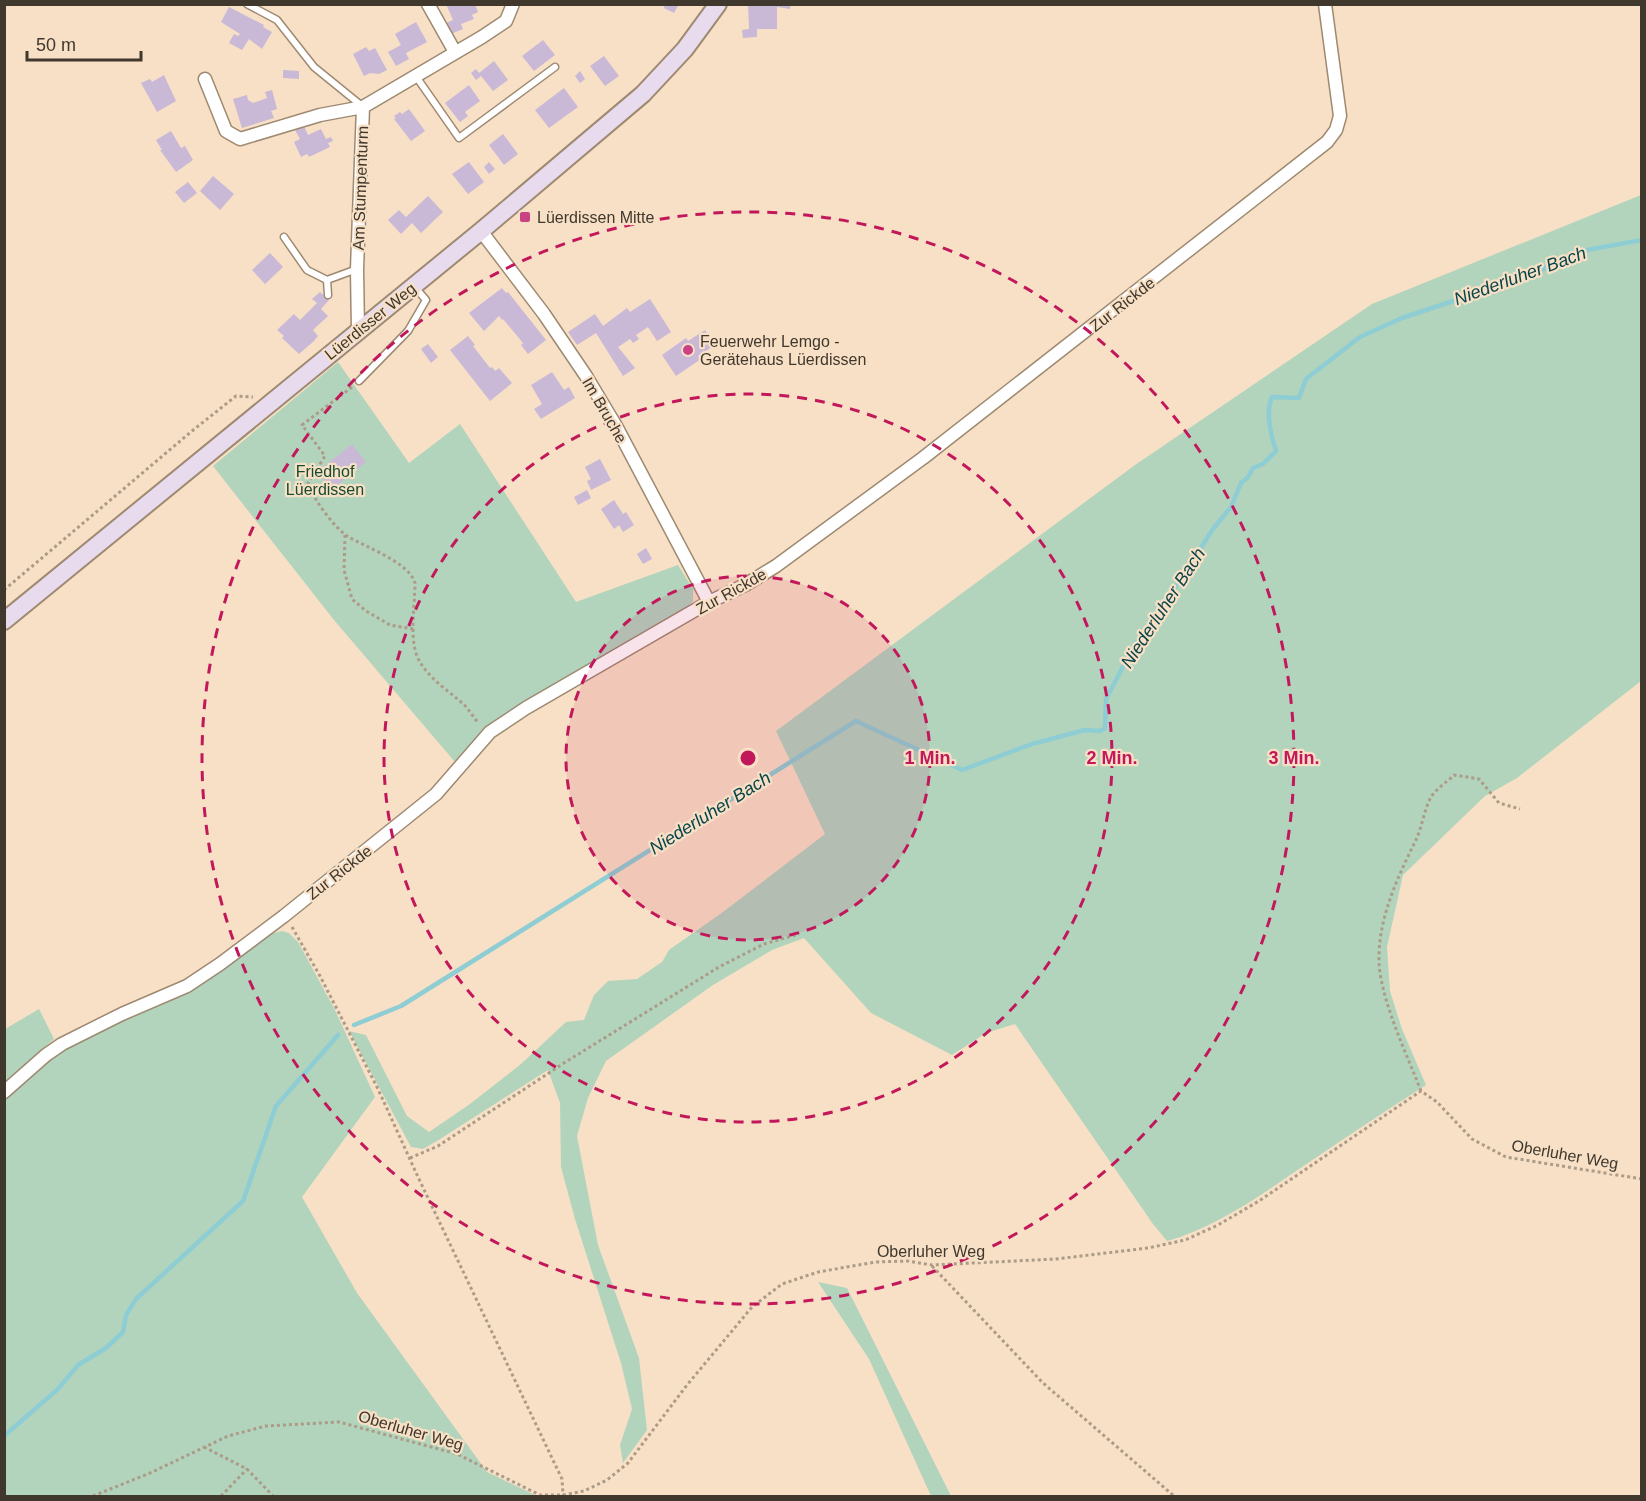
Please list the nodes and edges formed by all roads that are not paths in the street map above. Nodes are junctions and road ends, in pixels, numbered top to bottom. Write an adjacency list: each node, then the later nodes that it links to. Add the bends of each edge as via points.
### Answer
1 (247, 4): 10 (lane, via 277,20 314,67)
2 (428, 4): 6 (street)
3 (513, 4): 6 (street, Am Stumpenturm, via 506,21)
4 (718, 4): 11 (main road, Lüerdisser Weg, via 685,49 643,94)
5 (1325, 4): 19 (street, Zur Rickde, via 1340,116 1327,142 906,470 776,566)
6 (455, 52): 8 (street, Am Stumpenturm)
7 (555, 67): 8 (lane, via 459,138)
8 (415, 75): 10 (street, Am Stumpenturm)
9 (205, 79): 10 (street, Am Stumpenturm, via 226,131 240,139 320,115)
10 (363, 107): 13 (street, Am Stumpenturm)
11 (481, 231): 15 (main road, Lüerdisser Weg); 19 (street, Im Bruche, via 586,376)
12 (284, 237): 14 (lane, via 307,270)
13 (357, 269): 14 (lane, Am Stumpenturm); 17 (street, Am Stumpenturm)
14 (327, 280): 16 (lane)
15 (414, 285): 17 (main road, Lüerdisser Weg); 18 (lane, via 426,300 408,332)
16 (328, 295)
17 (358, 331): 20 (main road, Lüerdisser Weg)
18 (359, 381)
19 (709, 602): 21 (street, Zur Rickde, via 490,732 436,794 220,964 187,986 62,1044)
20 (4, 621)
21 (4, 1092)

